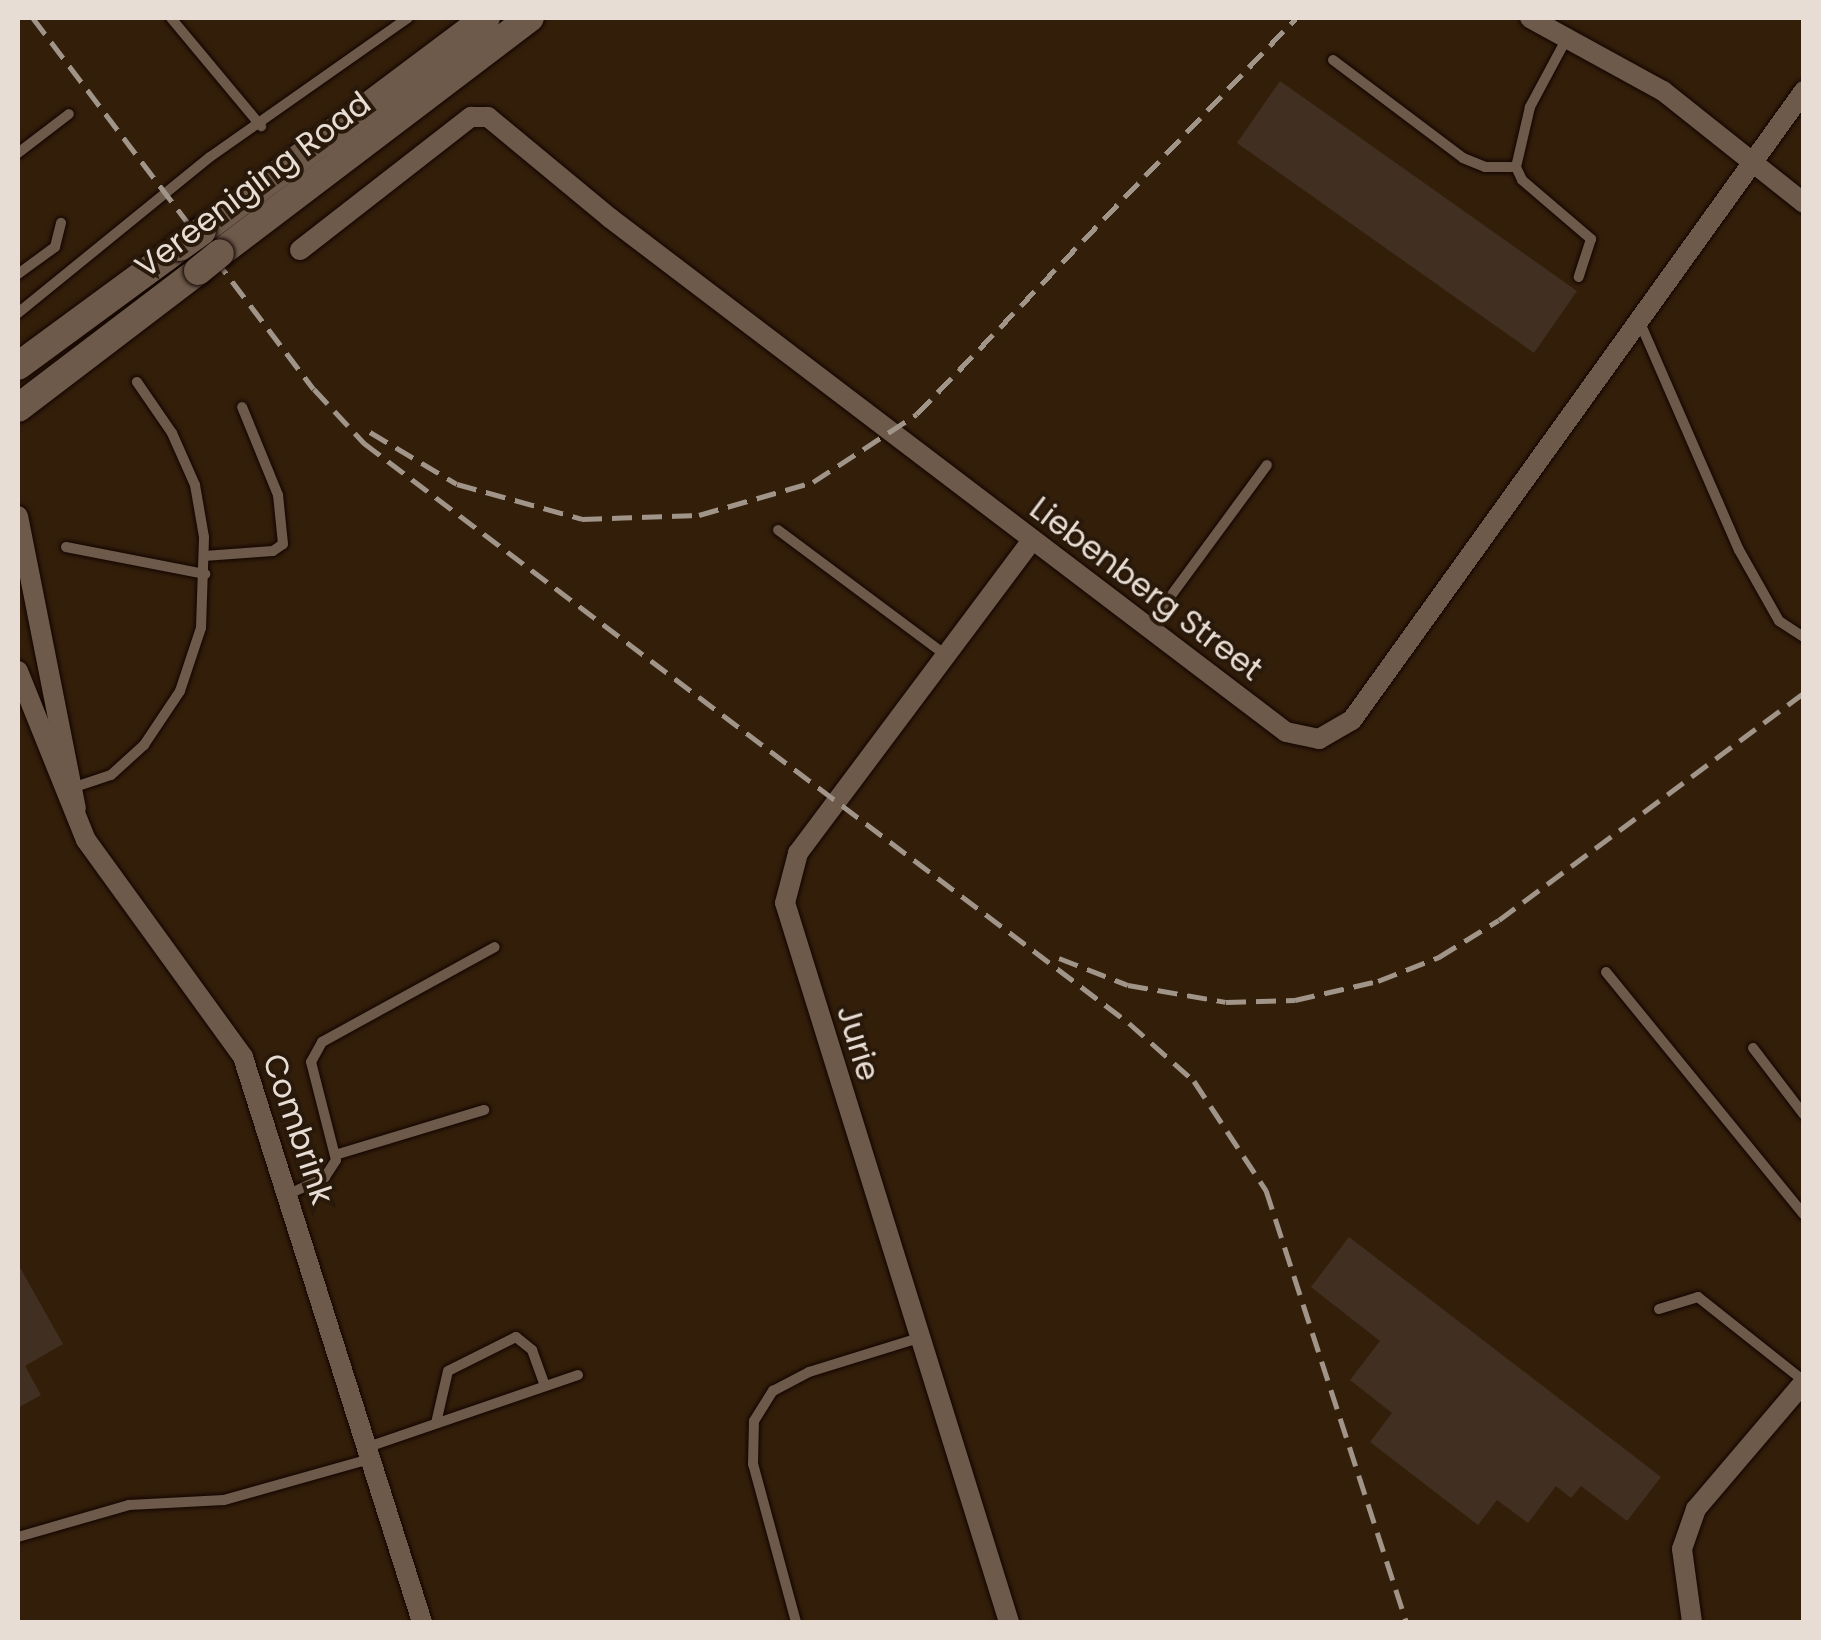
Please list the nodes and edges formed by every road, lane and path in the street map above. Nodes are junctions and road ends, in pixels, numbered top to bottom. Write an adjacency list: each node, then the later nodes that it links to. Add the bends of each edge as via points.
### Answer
1 (171, 18): 10 (lane)
2 (408, 18): 10 (lane)
3 (486, 18): 21 (main road, Vereeniging Road)
4 (530, 18): 23 (main road, Vereeniging Road, bridge)
5 (1530, 18): 6 (street)
6 (1569, 36): 12 (street, via 1663,91); 13 (lane, via 1530,108)
7 (1333, 60): 13 (lane, via 1463,158 1485,167)
8 (1804, 91): 12 (street, Liebenberg Street)
9 (69, 114): 11 (lane)
10 (260, 126): 19 (lane, via 195,169)
11 (18, 153)
12 (1750, 159): 14 (street); 20 (street, Liebenberg Street)
13 (1516, 167): 18 (lane, via 1522,180 1591,239)
14 (1804, 203)
15 (61, 223): 17 (lane, via 55,247)
16 (300, 250): 29 (street, Liebenberg Street, via 471,117 488,116)
17 (18, 274)
18 (1579, 277)
19 (18, 313)
20 (1638, 318): 34 (street, Liebenberg Street, via 1339,732 1319,739 1286,732); 35 (lane, via 1739,550 1780,620)
21 (18, 366)
22 (138, 382): 31 (lane, via 172,433 194,485)
23 (26, 402): 25 (main road, Vereeniging Road)
24 (242, 408): 31 (lane, via 278,495 283,544 273,551)
25 (18, 420)
26 (1267, 465): 34 (lane)
27 (18, 516): 37 (street)
28 (778, 530): 36 (lane)
29 (1031, 541): 34 (street, Liebenberg Street); 36 (street, Jurie)
30 (66, 546): 32 (lane)
31 (204, 556): 32 (lane)
32 (205, 574): 39 (lane, via 201,628 180,691 127,762)
33 (20, 621): 37 (street)
34 (1148, 628)
35 (1804, 637)
36 (947, 656): 49 (street, Jurie, via 798,853 785,903)
37 (44, 664): 39 (street)
38 (18, 671): 39 (street)
39 (69, 789): 46 (street, Combrink, via 86,840 244,1056)
40 (495, 948): 45 (lane, via 364,1015 314,1053)
41 (1606, 972): 47 (lane)
42 (1754, 1048): 44 (lane)
43 (484, 1110): 45 (lane)
44 (1804, 1116)
45 (334, 1155): 46 (lane, via 333,1170)
46 (289, 1194): 54 (street, Combrink)
47 (1804, 1215)
48 (1659, 1309): 51 (lane, via 1698,1297)
49 (920, 1338): 57 (lane, via 808,1372 773,1390 754,1421 754,1464); 58 (street, Jurie)
50 (578, 1375): 52 (lane)
51 (1804, 1381): 59 (street, via 1708,1492 1682,1549)
52 (545, 1386): 53 (lane); 53 (lane, via 532,1350 516,1338 448,1371)
53 (436, 1424): 54 (lane)
54 (370, 1453): 55 (lane, via 224,1500 129,1505); 56 (street, Combrink)
55 (18, 1537)
56 (422, 1622)
57 (796, 1622)
58 (1009, 1622)
59 (1692, 1622)

